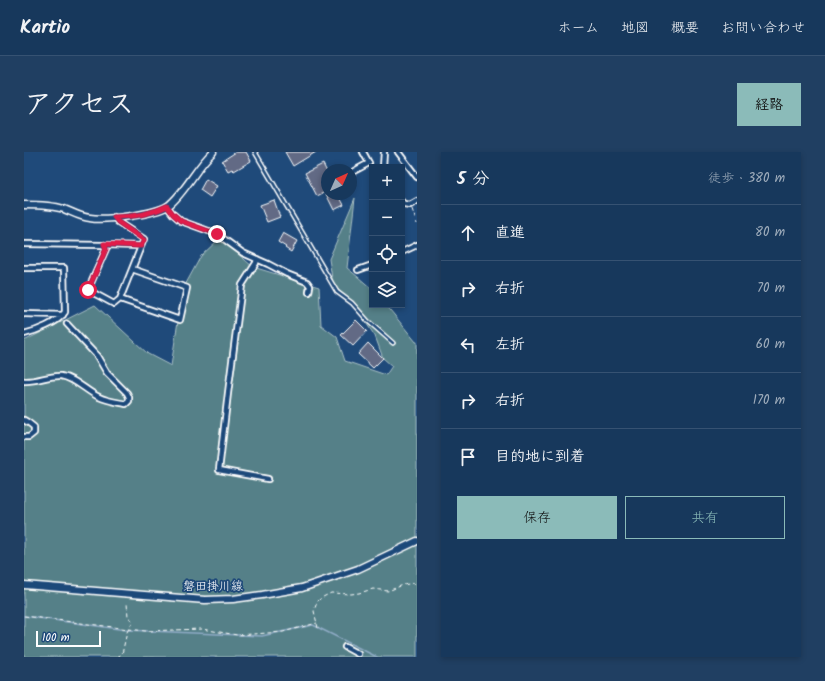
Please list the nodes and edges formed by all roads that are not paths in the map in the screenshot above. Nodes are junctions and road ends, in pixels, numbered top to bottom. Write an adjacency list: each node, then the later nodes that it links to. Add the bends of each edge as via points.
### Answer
1 (213, 152): 12 (main road)
2 (255, 152): 30 (lane, via 337,292)
3 (363, 152): 7 (street, via 369,163)
4 (384, 152): 6 (street)
5 (398, 152): 8 (street)
6 (383, 164)
7 (357, 169)
8 (417, 178)
9 (417, 201): 11 (street, via 410,205)
10 (24, 204): 13 (main road, via 54,206 89,218)
11 (405, 204)
12 (167, 206): 13 (main road, via 157,211); 19 (street, via 181,221 217,234)
13 (114, 217): 17 (street, via 144,240)
14 (24, 244): 15 (street)
15 (104, 244): 17 (street); 25 (street, via 106,249 88,290 114,304)
16 (417, 245): 18 (street)
17 (141, 246): 22 (street)
18 (405, 251)
19 (257, 259): 24 (street, via 307,282 310,286); 34 (street, via 242,285 219,470)
20 (369, 266): 23 (street)
21 (24, 268): 27 (street, via 64,268)
22 (132, 269): 25 (street); 25 (street, via 187,288 180,320)
23 (358, 270)
24 (308, 292)
25 (120, 299)
26 (24, 314): 27 (street)
27 (63, 315): 29 (street, via 33,332)
28 (68, 324): 31 (street, via 97,356 106,373 127,393 129,401 126,404 109,401 61,376)
29 (24, 334)
30 (393, 343)
31 (24, 381)
32 (24, 420): 33 (street, via 34,427 34,433)
33 (24, 437)
34 (268, 478)
35 (417, 541): 36 (main road, 磐田掛川線, via 358,569 302,588 233,599 205,600)
36 (24, 585)
37 (345, 648): 38 (street)
38 (358, 654)

